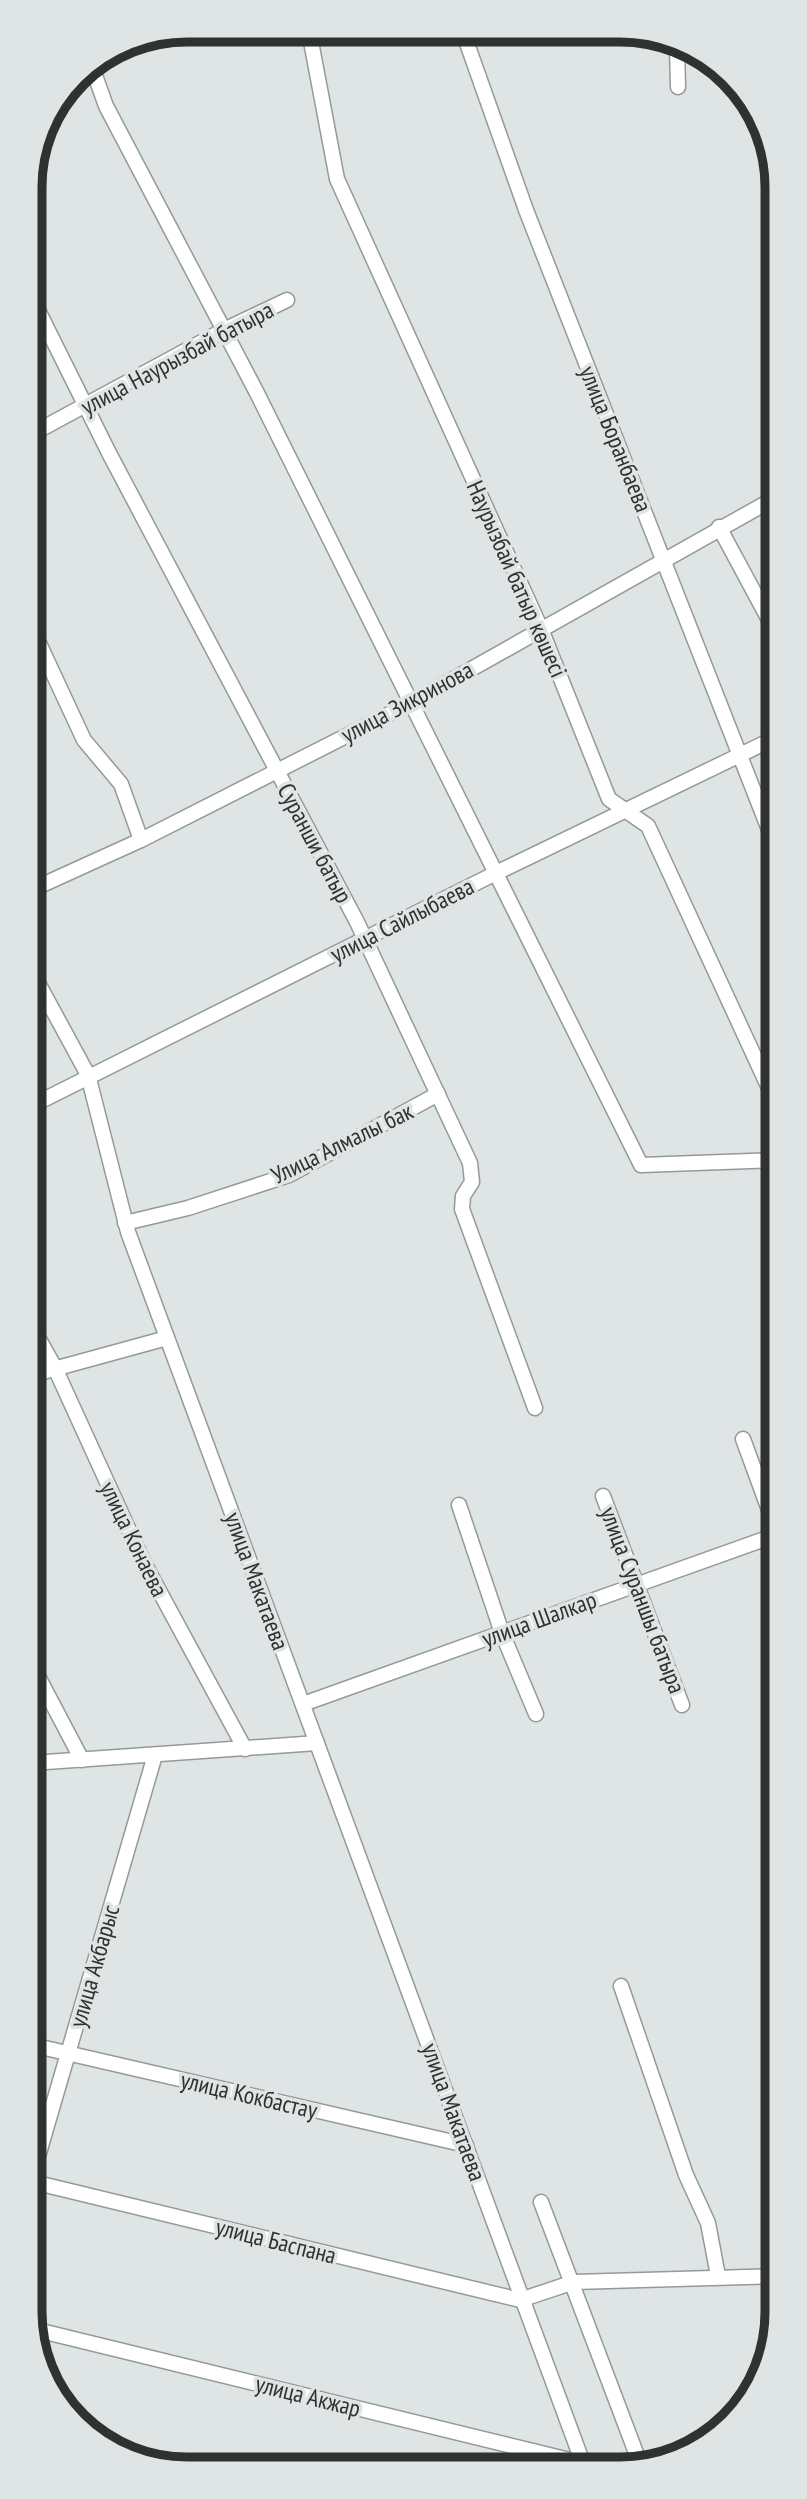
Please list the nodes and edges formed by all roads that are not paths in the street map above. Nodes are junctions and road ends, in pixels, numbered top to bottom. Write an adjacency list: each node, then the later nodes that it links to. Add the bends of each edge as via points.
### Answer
1 (311, 42): 15 (street, Наурызбай батыр көшесі, via 337,180)
2 (467, 42): 13 (street, улица Боранбаева, via 526,210)
3 (677, 54): 5 (street)
4 (95, 75): 8 (street, via 106,106)
5 (678, 87)
6 (287, 300): 8 (street, улица Наурызбай батыра)
7 (42, 318): 9 (street, Суранши батыр)
8 (224, 330): 9 (street, улица Наурызбай батыра); 17 (street)
9 (86, 406): 10 (street, улица Наурызбай батыра); 20 (street, Суранши батыр)
10 (42, 429)
11 (765, 503): 12 (street, улица Зикринова)
12 (719, 527): 13 (street, улица Зикринова); 14 (street)
13 (664, 559): 15 (street, улица Зикринова); 19 (street, улица Боранбаева)
14 (765, 612)
15 (541, 629): 17 (street, улица Зикринова); 22 (street, Наурызбай батыр көшесі, via 608,799)
16 (42, 650): 23 (street, via 84,740 121,784)
17 (411, 703): 20 (street, улица Зикринова); 24 (street)
18 (765, 743): 19 (street, улица Сайлыбаева)
19 (740, 755): 21 (street, улица Боранбаева); 22 (street, улица Сайлыбаева)
20 (277, 770): 23 (street, улица Зикринова); 26 (street, Суранши батыр)
21 (765, 804)
22 (625, 810): 24 (street, улица Сайлыбаева); 29 (street, Наурызбай батыр көшесі, via 648,827)
23 (141, 840): 25 (street, улица Зикринова)
24 (496, 873): 26 (street, улица Сайлыбаева); 32 (street, via 641,1165)
25 (42, 885)
26 (365, 940): 28 (street, улица Сайлыбаева); 30 (street, Суранши батыр)
27 (42, 990): 28 (street, улица Макатаева)
28 (88, 1075): 31 (street, улица Сайлыбаева); 33 (street, улица Макатаева)
29 (765, 1079)
30 (438, 1094): 33 (street, Улица Алмалы бак, via 289,1175); 38 (street, Суранши батыр, via 472,1172 462,1209)
31 (42, 1099)
32 (765, 1160)
33 (125, 1223): 34 (street, улица Макатаева)
34 (167, 1338): 36 (street); 47 (street, улица Макатаева)
35 (42, 1344): 36 (street, улица Конаева)
36 (55, 1368): 37 (street); 51 (street, улица Конаева, via 143,1561)
37 (42, 1372)
38 (535, 1408)
39 (743, 1439): 41 (street)
40 (603, 1496): 44 (street, улица Сураншы батыра)
41 (765, 1499)
42 (459, 1505): 45 (street)
43 (765, 1539): 44 (street, улица Шалкар)
44 (637, 1584): 45 (street, улица Шалкар); 48 (street, улица Сураншы батыра)
45 (502, 1633): 47 (street, улица Шалкар); 49 (street)
46 (42, 1684): 53 (street)
47 (303, 1704): 50 (street, улица Макатаева)
48 (682, 1705)
49 (536, 1714)
50 (317, 1743): 51 (street); 58 (street, улица Макатаева)
51 (245, 1749): 52 (street)
52 (155, 1755): 53 (street); 57 (street, улица Акбарыс)
53 (82, 1760): 54 (street)
54 (42, 1762)
55 (621, 1986): 62 (street, via 708,2223)
56 (42, 2047): 57 (street, улица Кокбастау)
57 (68, 2053): 58 (street, улица Кокбастау); 59 (street, улица Акбарыс)
58 (466, 2145): 65 (street, улица Макатаева)
59 (42, 2147)
60 (42, 2181): 65 (street, улица Баспана)
61 (541, 2202): 64 (street)
62 (718, 2276): 63 (street); 64 (street)
63 (765, 2276)
64 (574, 2282): 65 (street); 67 (street)
65 (520, 2300): 69 (street, улица Макатаева)
66 (44, 2332): 68 (street, улица Акжар)
67 (637, 2456)
68 (551, 2457)
69 (580, 2457)

